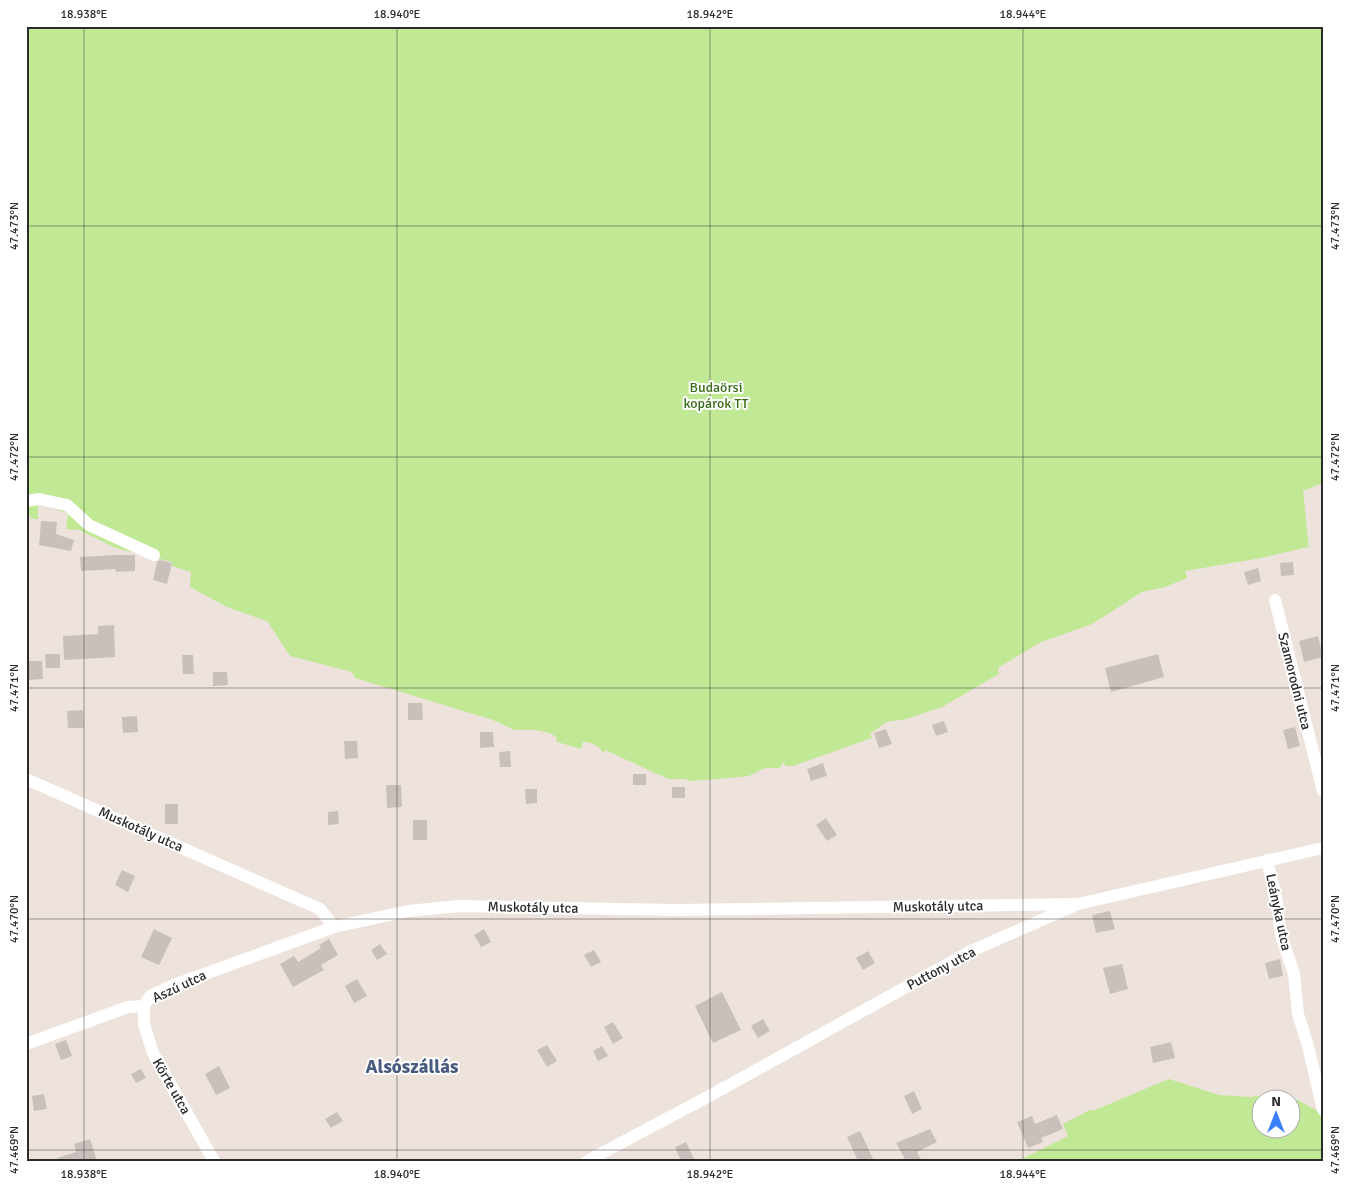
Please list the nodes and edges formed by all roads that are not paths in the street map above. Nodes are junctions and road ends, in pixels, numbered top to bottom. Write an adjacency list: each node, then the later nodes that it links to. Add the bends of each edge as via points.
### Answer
1 (26, 501): 2 (street, via 39,499 67,505 89,525)
2 (154, 555)
3 (1275, 600): 5 (street, Szamorodni utca)
4 (26, 779): 9 (street, Muskotály utca, via 320,909)
5 (1323, 791)
6 (1323, 848): 7 (street, Puttony utca)
7 (1267, 860): 8 (street, Puttony utca); 12 (street, Leányka utca, via 1281,934 1294,974 1298,1014)
8 (1078, 904): 9 (street, Muskotály utca, via 677,910 460,906 408,911); 14 (street, Puttony utca, via 971,951)
9 (334, 927): 10 (street, Aszú utca, via 174,985 150,996)
10 (144, 1006): 11 (street, Aszú utca, via 128,1007); 13 (street, Körte utca, via 144,1024 153,1053)
11 (26, 1044)
12 (1323, 1110)
13 (214, 1161)
14 (587, 1161)

